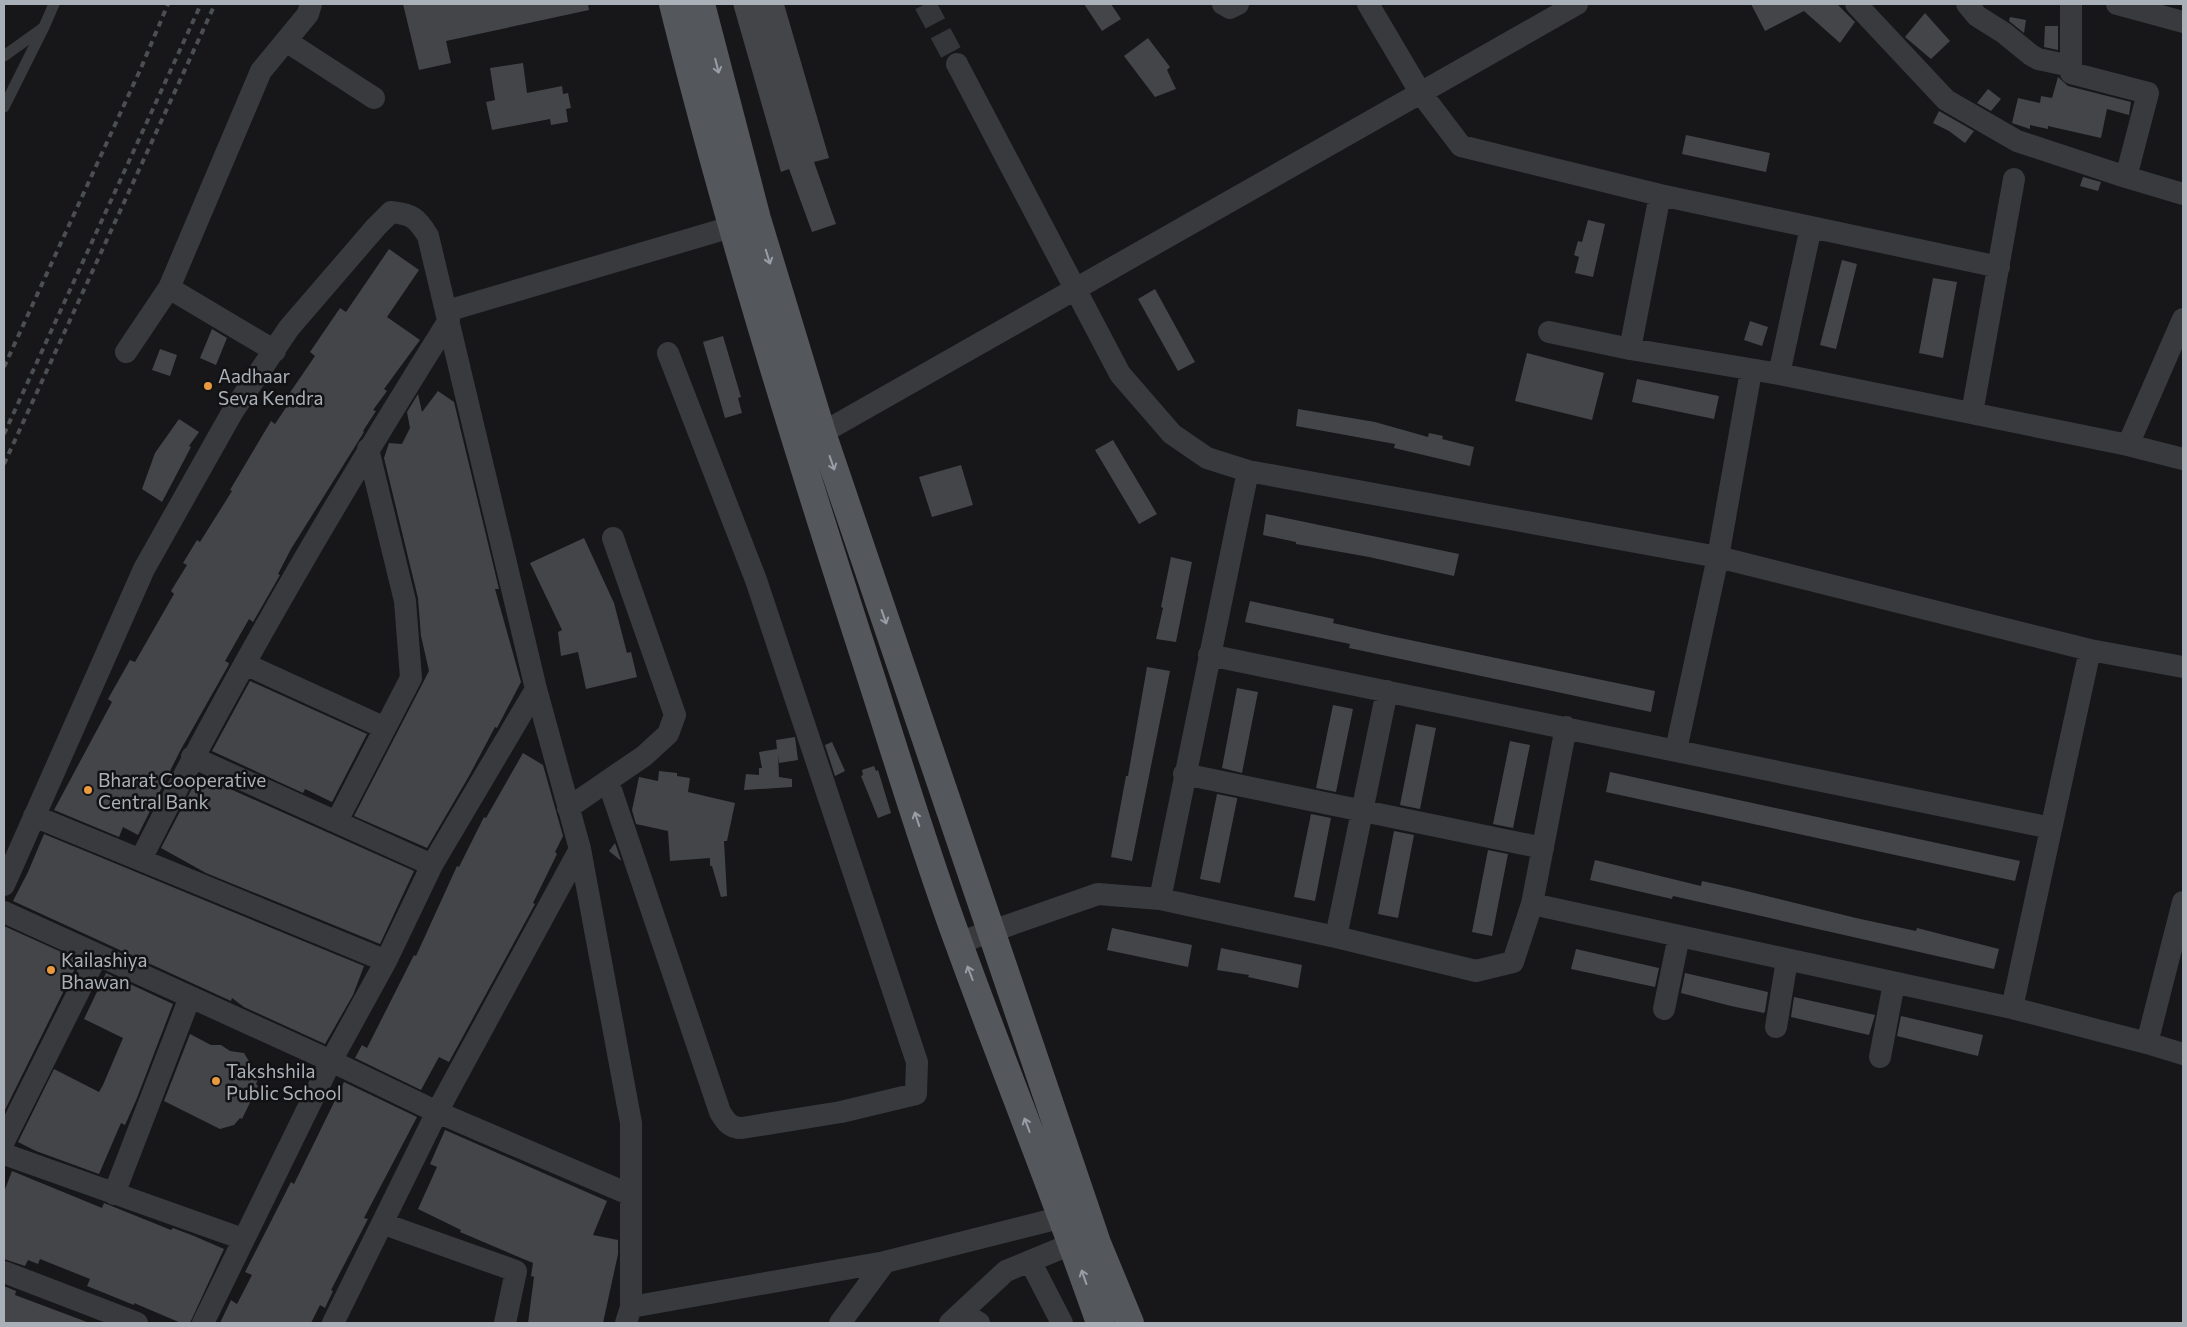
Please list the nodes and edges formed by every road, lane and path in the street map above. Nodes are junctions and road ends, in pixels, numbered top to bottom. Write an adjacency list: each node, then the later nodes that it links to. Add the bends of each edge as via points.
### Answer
1 (54, 4): 14 (lane)
2 (311, 4): 15 (street, via 308,14)
3 (673, 4): 26 (main road)
4 (701, 4): 26 (main road, one-way to 26)
5 (1223, 4): 6 (street, via 1230,8)
6 (1238, 4)
7 (1368, 4): 19 (street)
8 (1577, 4): 19 (street)
9 (1856, 4): 22 (street, via 1946,100 2017,141)
10 (1967, 4): 18 (street, via 1977,16 2031,55)
11 (2071, 4): 18 (street)
12 (2117, 4): 13 (street)
13 (2183, 22)
14 (44, 27): 16 (lane); 21 (lane)
15 (286, 41): 20 (street); 29 (street, via 262,70)
16 (4, 56)
17 (957, 64): 30 (street)
18 (2071, 66): 22 (street, via 2071,73 2148,93)
19 (1420, 92): 25 (street, via 1461,146); 30 (street)
20 (374, 98)
21 (4, 107)
22 (2126, 178): 24 (street)
23 (2014, 179): 28 (street)
24 (2183, 194)
25 (1660, 195): 27 (street); 34 (street)
26 (745, 222): 31 (street); 41 (main road, one-way to 41); 42 (main road)
27 (1811, 227): 28 (street); 39 (street)
28 (1999, 267): 40 (street)
29 (169, 288): 35 (street); 36 (street)
30 (1076, 288): 41 (street); 46 (street, via 1120,374 1172,434 1207,458)
31 (448, 316): 35 (street, via 428,236 419,221 406,214 391,212 289,328); 44 (street); 53 (street)
32 (2183, 319): 43 (street)
33 (1549, 332): 34 (street)
34 (1630, 349): 38 (street)
35 (275, 351): 63 (street, via 234,411 144,569)
36 (126, 352)
37 (668, 353): 60 (street, via 756,580 854,869 917,1062 916,1094 841,1112 742,1128 733,1128 726,1123)
38 (1751, 370): 39 (street); 48 (street)
39 (1779, 374): 40 (street)
40 (1972, 413): 43 (street)
41 (822, 433): 42 (street); 75 (main road, one-way to 75)
42 (795, 442): 78 (main road, one-way to 42)
43 (2128, 445): 45 (street)
44 (368, 449): 51 (street); 56 (street, via 405,601 411,678)
45 (2183, 459)
46 (1248, 470): 48 (street); 50 (street)
47 (613, 538): 60 (street, via 676,715 668,734 644,756)
48 (1718, 557): 49 (street); 57 (street)
49 (2090, 650): 52 (street); 65 (street)
50 (1209, 655): 54 (street); 59 (street)
51 (245, 664): 56 (street); 58 (street)
52 (2183, 667)
53 (536, 689): 61 (street); 69 (street)
54 (1387, 691): 55 (street); 62 (street)
55 (1566, 727): 57 (street); 66 (street)
56 (385, 728): 64 (street)
57 (1676, 750): 65 (street)
58 (192, 757): 64 (street); 68 (street)
59 (1184, 774): 62 (street); 71 (street)
60 (608, 781): 61 (street)
61 (568, 808): 67 (street)
62 (1362, 811): 66 (street); 77 (street)
63 (34, 816): 68 (street); 70 (street)
64 (337, 821): 69 (street)
65 (2051, 828): 84 (street)
66 (1543, 848): 73 (street)
67 (580, 849): 91 (street); 95 (street, via 631,1123)
68 (141, 859): 81 (street)
69 (432, 865): 81 (street)
70 (4, 885)
71 (1160, 899): 75 (street, via 1098,894); 77 (street)
72 (2183, 902): 87 (street)
73 (1532, 904): 76 (street); 77 (street, via 1513,962 1476,971)
74 (4, 912): 79 (street)
75 (990, 931): 78 (street); 99 (main road)
76 (1679, 936): 80 (street); 85 (street)
77 (1336, 937)
78 (958, 943): 96 (main road, one-way to 78)
79 (97, 955): 83 (street); 92 (street)
80 (1787, 960): 82 (street); 86 (street)
81 (386, 961): 90 (street)
82 (1894, 983): 84 (street); 89 (street)
83 (190, 997): 90 (street); 94 (street)
84 (2012, 1008): 87 (street)
85 (1664, 1009)
86 (1776, 1027)
87 (2147, 1043): 88 (street)
88 (2183, 1054)
89 (1880, 1057)
90 (331, 1061): 91 (street); 98 (street)
91 (437, 1112): 95 (street); 97 (street)
92 (4, 1141)
93 (4, 1154): 94 (street)
94 (114, 1194): 98 (street)
95 (630, 1195): 103 (street)
96 (1063, 1217): 99 (main road); 101 (street)
97 (384, 1224): 107 (street); 108 (street, via 516,1271)
98 (243, 1239): 106 (street)
99 (1083, 1239): 100 (street); 111 (main road, one-way to 99); 112 (main road)
100 (1030, 1261): 104 (street, via 1006,1271); 110 (street)
101 (885, 1262): 103 (street); 109 (street)
102 (4, 1272): 105 (street)
103 (628, 1315)
104 (964, 1319)
105 (137, 1323)
106 (202, 1323)
107 (334, 1323)
108 (505, 1323)
109 (840, 1323)
110 (1062, 1323)
111 (1100, 1323)
112 (1130, 1323)

